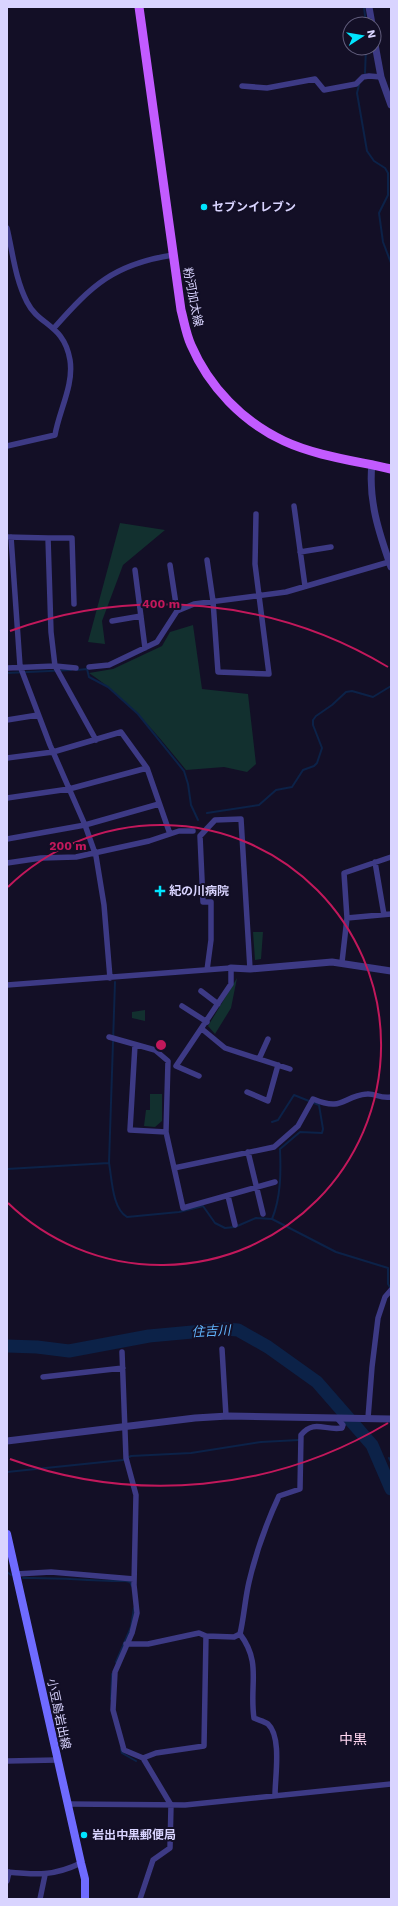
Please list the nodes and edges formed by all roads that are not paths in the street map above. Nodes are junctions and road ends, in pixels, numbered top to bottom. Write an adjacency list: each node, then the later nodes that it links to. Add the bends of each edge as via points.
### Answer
1 (139, 7): 7 (main road, 粉河加太線)
2 (377, 56): 3 (street)
3 (381, 77): 4 (street, via 369,76 356,84 324,90 315,79 267,88); 5 (street)
4 (242, 86)
5 (391, 105)
6 (7, 228): 8 (street, via 17,278 28,303)
7 (173, 255): 8 (street, via 148,259 98,283); 10 (main road, 粉河加太線, via 181,310 190,344 215,387 234,408 285,442)
8 (54, 328): 9 (street, via 62,337 70,361 66,394 55,434)
9 (7, 446)
10 (372, 464): 11 (main road, 粉河加太線); 19 (street, via 371,480 377,526)
11 (391, 469)
12 (294, 506): 17 (street)
13 (256, 514): 23 (street, via 255,564)
14 (9, 537): 15 (street); 30 (street)
15 (48, 538): 25 (street, via 72,538); 31 (street, via 51,632)
16 (330, 547): 17 (street)
17 (300, 552): 22 (street)
18 (207, 560): 24 (street)
19 (390, 564): 22 (street)
20 (170, 565): 26 (street)
21 (135, 570): 27 (street)
22 (305, 586): 23 (street, via 286,592)
23 (260, 595): 24 (street); 24 (street, via 269,674 218,672)
24 (213, 601): 26 (street, via 194,604)
25 (74, 604)
26 (177, 611): 29 (street, via 156,642)
27 (141, 616): 28 (street); 29 (street)
28 (112, 621)
29 (145, 648): 32 (street, via 109,664)
30 (20, 666): 31 (street); 33 (street); 35 (street)
31 (55, 666): 34 (street); 37 (street)
32 (89, 667)
33 (7, 668)
34 (76, 668)
35 (38, 715): 36 (street); 38 (street)
36 (7, 720)
37 (96, 740): 38 (street); 40 (street, via 121,732)
38 (53, 752): 39 (street); 41 (street)
39 (7, 758)
40 (147, 768): 41 (street); 43 (street)
41 (69, 789): 42 (street); 44 (street)
42 (7, 798)
43 (159, 804): 44 (street); 46 (street)
44 (85, 825): 47 (street); 48 (street)
45 (193, 831): 46 (street)
46 (170, 834): 48 (street)
47 (7, 839)
48 (95, 852): 51 (street, via 76,857 41,858); 60 (street, via 104,905)
49 (391, 856): 50 (street)
50 (375, 862): 53 (street); 54 (street, via 344,873)
51 (7, 863)
52 (391, 914): 53 (street)
53 (384, 915): 54 (street)
54 (347, 918): 55 (street)
55 (342, 962): 57 (street); 59 (street)
56 (231, 968): 57 (street); 58 (street); 63 (street, via 230,984)
57 (250, 969): 58 (street, via 240,819 215,820 200,836 203,902 211,902 211,940)
58 (207, 970): 60 (street)
59 (391, 971)
60 (110, 978): 61 (street)
61 (7, 985)
62 (201, 991): 63 (street)
63 (218, 1004): 65 (street)
64 (182, 1006): 65 (street)
65 (207, 1022): 66 (street)
66 (202, 1029): 70 (street, via 225,1048); 73 (street, via 176,1066)
67 (109, 1037): 69 (street)
68 (268, 1039): 70 (street)
69 (135, 1044): 76 (street, via 155,1050 168,1062); 76 (street, via 130,1130)
70 (259, 1059): 71 (street)
71 (278, 1065): 72 (street); 74 (street, via 268,1101)
72 (290, 1069)
73 (199, 1076)
74 (247, 1092)
75 (391, 1097): 77 (street, via 382,1098 368,1094 342,1104 326,1105 313,1099 298,1126 274,1147)
76 (166, 1132): 78 (street)
77 (248, 1152): 78 (street); 80 (street)
78 (174, 1168): 81 (street, via 183,1208)
79 (274, 1182): 80 (street)
80 (257, 1188): 81 (street); 82 (street)
81 (228, 1196): 83 (street)
82 (263, 1214)
83 (235, 1225)
84 (390, 1291): 91 (street, via 378,1318)
85 (222, 1349): 89 (street)
86 (122, 1352): 87 (street)
87 (123, 1368): 88 (street); 93 (street)
88 (43, 1377)
89 (226, 1416): 90 (street); 93 (street)
90 (338, 1418): 91 (street); 98 (street, via 342,1428 314,1426 306,1429 301,1435 300,1488 279,1496 272,1512 249,1582)
91 (368, 1418): 92 (street)
92 (391, 1419)
93 (125, 1426): 94 (street); 97 (street, via 126,1458 136,1495)
94 (7, 1441)
95 (7, 1534): 96 (main road, 小豆島岩出線)
96 (16, 1574): 97 (street, via 51,1572); 102 (main road, 小豆島岩出線)
97 (134, 1579): 100 (street, via 137,1613)
98 (240, 1634): 99 (street, via 234,1637); 105 (street, via 253,1658 254,1718 267,1724 271,1729 276,1746)
99 (206, 1636): 100 (street, via 199,1633 148,1644); 101 (street, via 204,1746 156,1753)
100 (126, 1644): 101 (street, via 115,1672 113,1710 124,1750)
101 (143, 1758): 107 (street)
102 (57, 1760): 103 (street); 106 (main road, 小豆島岩出線)
103 (7, 1761)
104 (391, 1784): 105 (street)
105 (275, 1794): 107 (street)
106 (68, 1804): 107 (street); 108 (main road, 小豆島岩出線)
107 (171, 1805): 114 (street, via 170,1848 153,1860)
108 (81, 1863): 110 (street); 113 (main road, 小豆島岩出線, via 85,1879)
109 (8, 1872): 110 (street); 111 (street)
110 (45, 1875): 112 (street)
111 (7, 1881)
112 (40, 1899)
113 (85, 1899)
114 (140, 1899)

